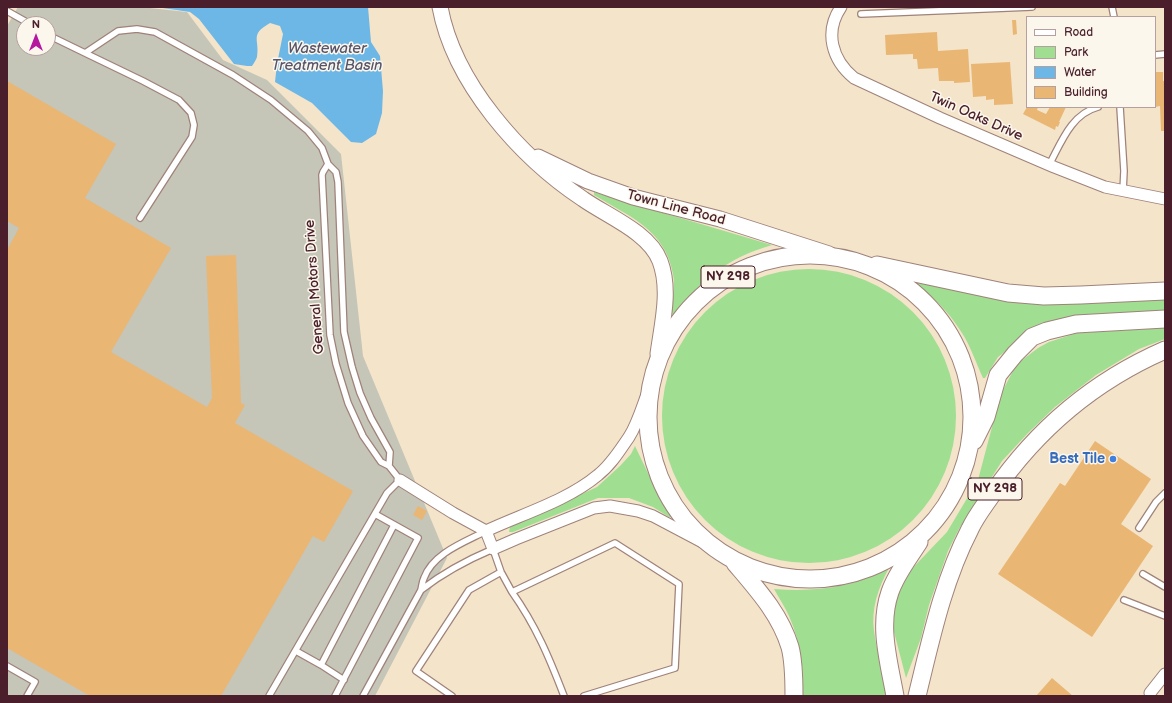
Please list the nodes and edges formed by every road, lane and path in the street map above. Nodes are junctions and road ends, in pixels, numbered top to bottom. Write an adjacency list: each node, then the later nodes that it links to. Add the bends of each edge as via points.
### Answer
1 (440, 7): 12 (street, Town Line Road, via 442,22 460,66 477,95 504,129)
2 (1032, 7): 3 (lane)
3 (1004, 8): 6 (lane)
4 (837, 9): 14 (street, Twin Oaks Drive, via 832,35 833,48 846,72 854,78)
5 (7, 11): 7 (lane)
6 (861, 14)
7 (16, 16)
8 (56, 39): 9 (lane)
9 (85, 54): 13 (lane, General Motors Drive, via 118,31 137,29 155,32 233,75 271,100 308,131 322,148); 17 (lane, via 179,100 191,114 194,124 192,137)
10 (1094, 108): 14 (lane, via 1073,123)
11 (1120, 108): 15 (lane)
12 (527, 152): 18 (street, Town Line Road, via 633,197 720,219); 23 (street, Town Line Road, via 555,179 583,200 633,229 656,252 665,281 665,303)
13 (328, 164): 26 (lane, General Motors Drive, via 336,172 338,182 343,321 347,347 365,406 390,452); 26 (lane, General Motors Drive, via 322,175 333,352 342,386 357,423 372,450 381,462)
14 (1049, 165): 15 (street, Twin Oaks Drive, via 1105,187)
15 (1123, 191): 16 (street, Twin Oaks Drive)
16 (1165, 199)
17 (140, 218)
18 (829, 254): 19 (main road, NY 298); 23 (main road, NY 298, via 770,260 740,270 700,298 683,316)
19 (865, 263): 20 (main road, NY 298, via 1008,293 1081,296); 25 (main road, via 904,286 925,304 946,329 968,378 973,419)
20 (1165, 290)
21 (1165, 319): 25 (main road, via 1076,324 1032,337 998,375 986,417)
22 (1165, 350): 60 (main road, NY 298, via 1101,384 1061,414 1009,470 970,529 956,559 941,599)
23 (658, 354): 24 (main road, NY 298)
24 (649, 389): 32 (street, via 630,435 617,455 599,474 583,486 554,501); 34 (main road, NY 298, via 648,425 657,468 668,496)
25 (968, 454): 33 (main road, via 953,495)
26 (389, 466): 27 (lane, General Motors Drive)
27 (400, 480): 29 (lane, via 387,493); 32 (street, General Motors Drive)
28 (1165, 493): 31 (lane)
29 (375, 514): 30 (lane); 44 (lane)
30 (394, 525): 45 (lane); 48 (lane, via 418,538)
31 (1139, 528)
32 (486, 531): 35 (street); 40 (lane, via 438,559 424,577)
33 (925, 532): 36 (main road, via 895,556 876,566 826,578 806,579 768,574); 59 (main road, via 894,583 884,620)
34 (706, 544): 35 (street, via 653,516 610,506 594,508); 36 (main road, NY 298)
35 (493, 549): 37 (lane); 40 (lane, via 457,566)
36 (735, 563): 58 (main road, NY 298, via 774,612 783,630 790,647)
37 (501, 572): 41 (lane); 55 (lane, via 469,590 416,670)
38 (1143, 574): 39 (lane)
39 (1165, 587)
40 (421, 590): 54 (lane)
41 (512, 592): 50 (lane, via 615,543 679,584 675,668); 56 (lane, via 543,643)
42 (1124, 600): 43 (lane)
43 (1165, 616)
44 (296, 651): 45 (lane); 52 (lane)
45 (321, 665): 48 (lane)
46 (7, 666): 51 (lane, via 35,682)
47 (1165, 674): 49 (street)
48 (344, 680): 53 (lane)
49 (1150, 693)
50 (592, 695): 57 (lane)
51 (27, 696)
52 (270, 696)
53 (335, 696)
54 (363, 696)
55 (452, 696)
56 (564, 696)
57 (584, 696)
58 (794, 696)
59 (895, 696)
60 (917, 696)

